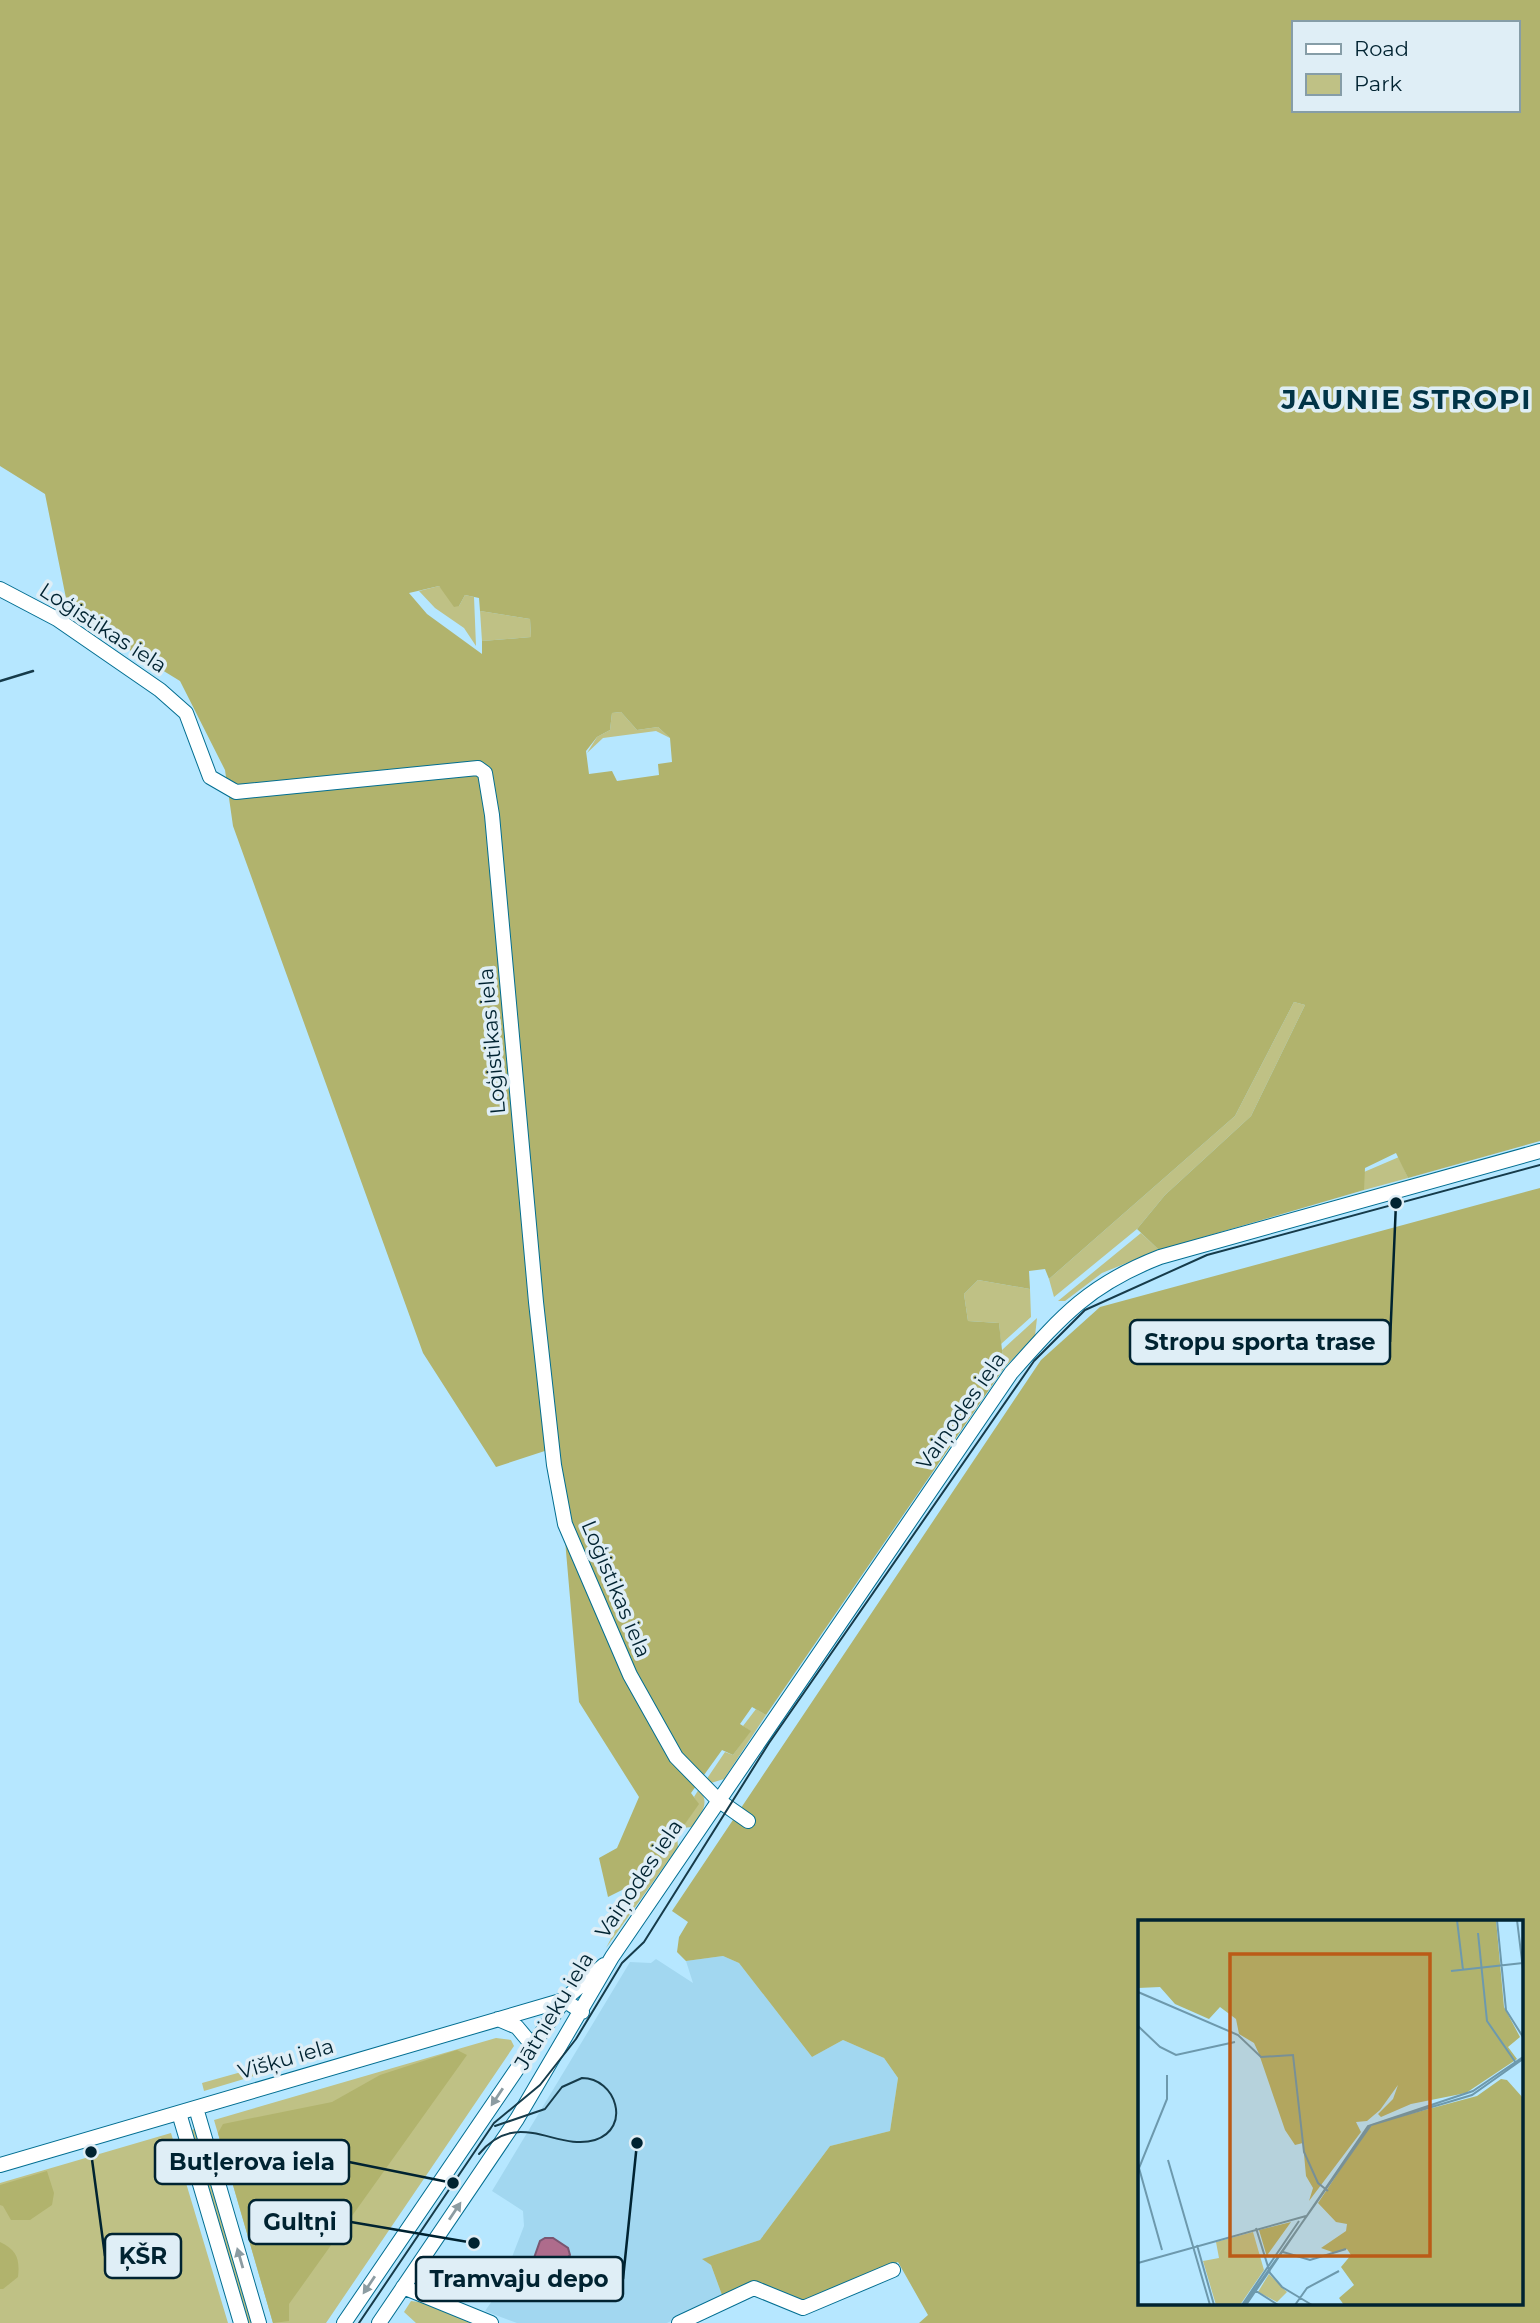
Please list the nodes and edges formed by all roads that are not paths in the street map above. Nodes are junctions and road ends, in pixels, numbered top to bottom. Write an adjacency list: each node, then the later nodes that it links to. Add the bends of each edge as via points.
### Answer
1 (0, 589): 3 (street, Loģistikas iela, via 57,619 160,690 186,713 210,777 236,792 478,768 485,773 538,1316 565,1524 630,1675 676,1757)
2 (1540, 1151): 3 (street, Vaiņodes iela, via 1196,1246 1131,1269 1088,1294 1011,1373)
3 (718, 1800): 4 (street, Loģistikas iela); 5 (street, Vaiņodes iela)
4 (748, 1821)
5 (612, 1957): 6 (street, Jātnieku iela); 7 (street, Jātnieku iela)
6 (564, 2000): 7 (street); 8 (street, Višķu iela); 9 (street, Jātnieku iela)
7 (582, 2012): 14 (street, Jātnieku iela, one-way to 7, via 517,2119)
8 (498, 2019): 9 (street, via 517,2027); 10 (street, Višķu iela)
9 (532, 2045): 17 (street, Jātnieku iela, one-way to 17)
10 (196, 2108): 11 (street, Višķu iela); 16 (street, one-way to 10)
11 (179, 2113): 12 (street, Višķu iela); 15 (street)
12 (0, 2165)
13 (893, 2270): 20 (street, via 803,2308 754,2288)
14 (403, 2287): 18 (street, Jātnieku iela); 19 (street)
15 (241, 2323)
16 (259, 2323)
17 (344, 2323)
18 (379, 2323)
19 (491, 2323)
20 (679, 2323)

